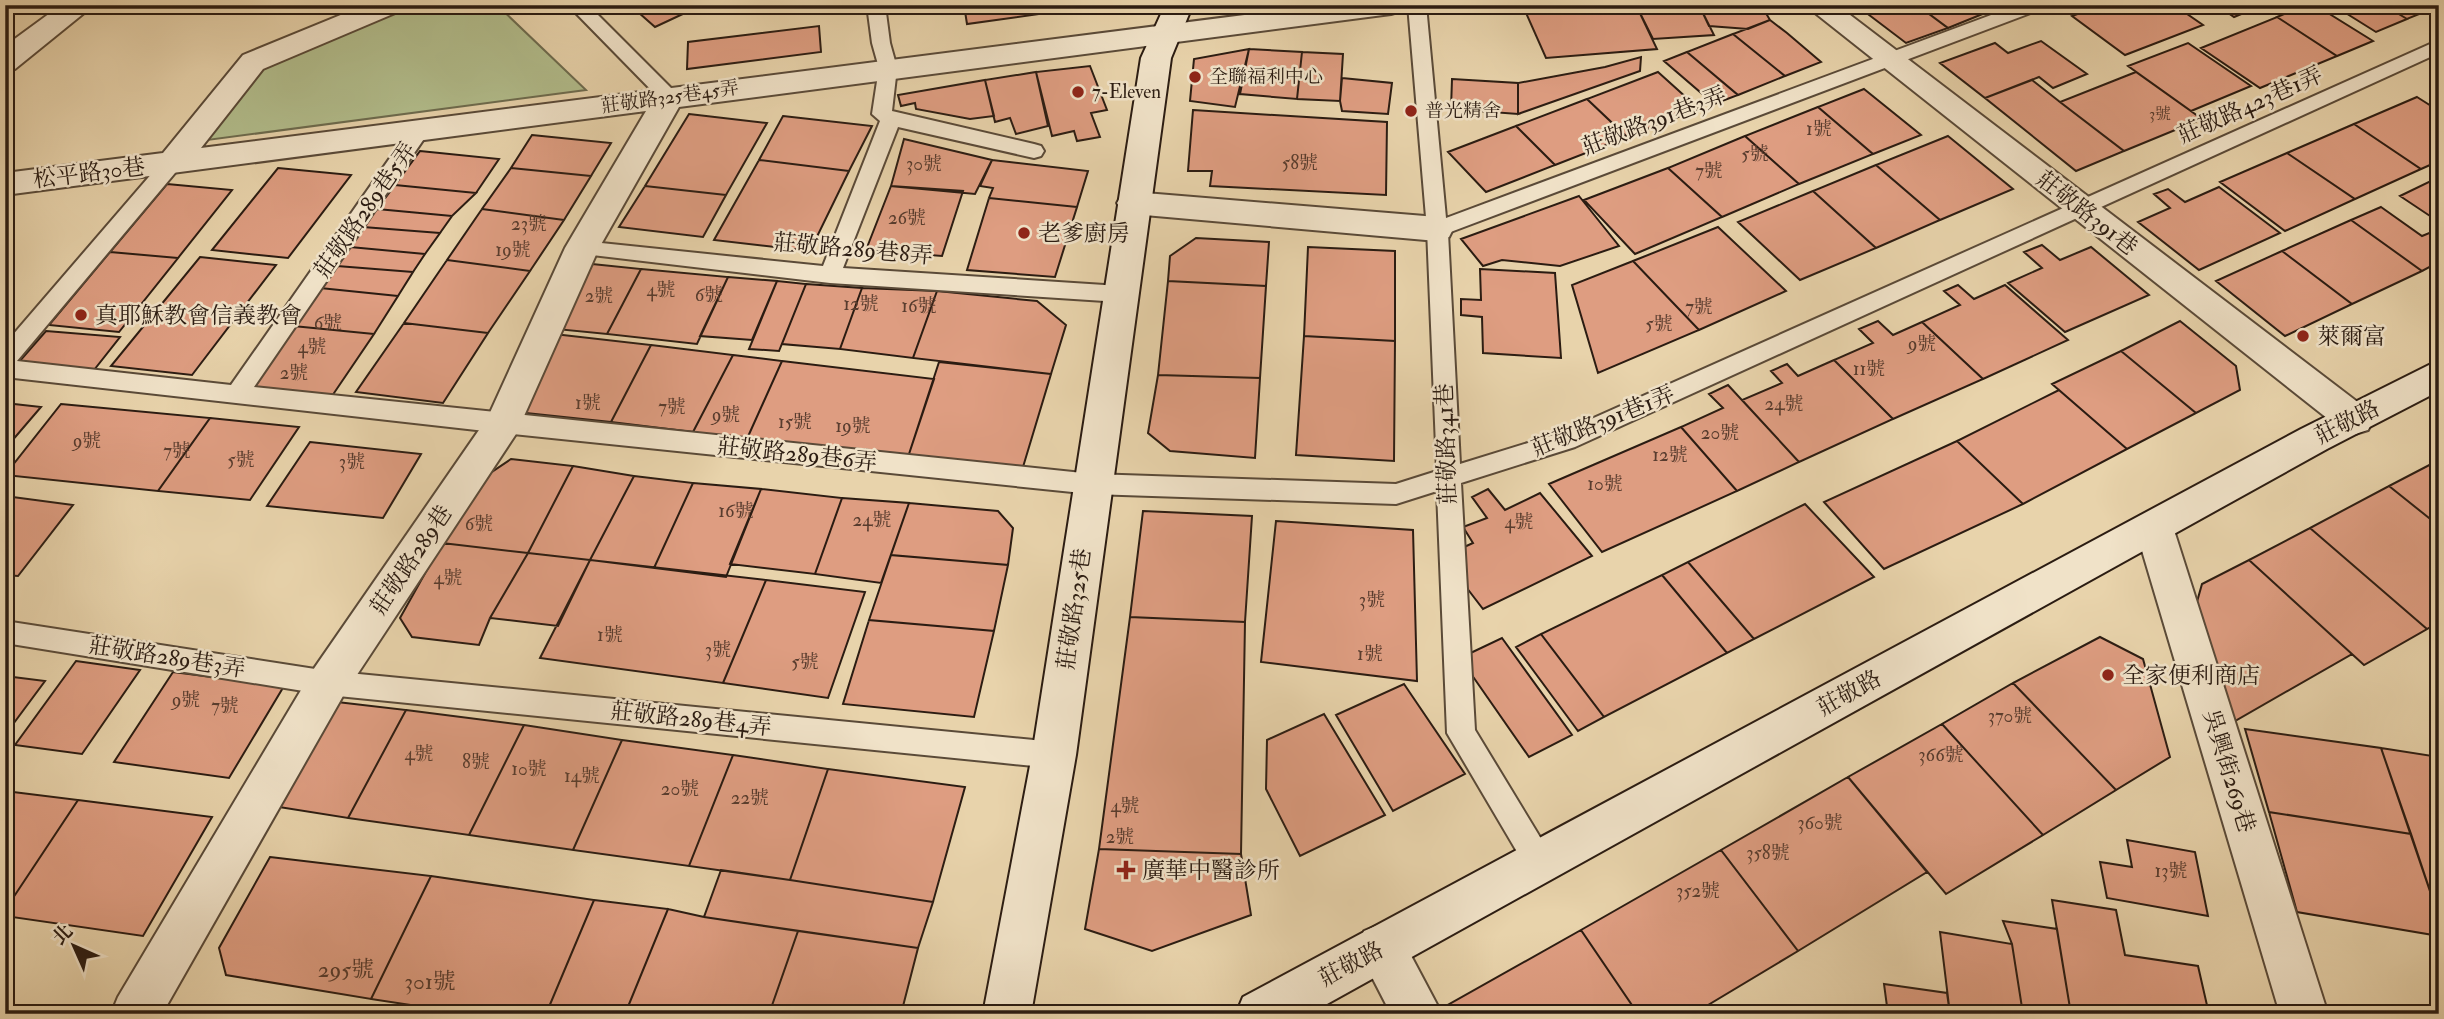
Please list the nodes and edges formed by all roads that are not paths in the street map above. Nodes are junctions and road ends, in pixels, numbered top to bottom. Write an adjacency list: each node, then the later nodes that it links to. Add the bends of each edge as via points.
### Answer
1 (80, 5): 12 (street)
2 (390, 5): 18 (street, via 253,62)
3 (577, 5): 14 (lane)
4 (876, 5): 13 (lane)
5 (1391, 5): 9 (street, 莊敬路325巷45弄)
6 (1417, 5): 22 (lane, 莊敬路341巷)
7 (1819, 5): 11 (street, 莊敬路391巷)
8 (2035, 5): 11 (lane, 莊敬路391巷3弄)
9 (1170, 20): 13 (street, 莊敬路325巷45弄); 20 (street, 莊敬路325巷, via 1156,58)
10 (2439, 46): 21 (lane, 莊敬路423巷1弄)
11 (1888, 59): 21 (street, 莊敬路391巷); 22 (lane, 莊敬路391巷3弄)
12 (5, 62)
13 (888, 68): 14 (street, 莊敬路325巷45弄); 15 (lane, via 882,114)
14 (669, 97): 16 (street, 莊敬路325巷45弄); 23 (street, 莊敬路289巷)
15 (891, 119): 17 (lane); 24 (lane)
16 (420, 130): 18 (street, 莊敬路325巷45弄); 29 (lane, 莊敬路289巷5弄)
17 (1034, 150)
18 (173, 162): 19 (street, 松平路30巷); 26 (lane)
19 (5, 184)
20 (1133, 203): 22 (street); 25 (street, 莊敬路325巷)
21 (2082, 209): 30 (street, 莊敬路391巷); 32 (lane, 莊敬路391巷1弄, via 1567,440)
22 (1437, 229): 32 (lane, 莊敬路341巷)
23 (582, 248): 24 (lane, 莊敬路289巷8弄); 31 (street, 莊敬路289巷)
24 (830, 275): 25 (lane, 莊敬路289巷8弄)
25 (1120, 294): 33 (street, 莊敬路325巷)
26 (5, 360)
27 (5, 368): 29 (lane)
28 (2439, 374): 30 (street, 莊敬路)
29 (237, 394): 31 (lane)
30 (2355, 420): 34 (street, 莊敬路)
31 (503, 424): 33 (lane, 莊敬路289巷6弄); 36 (street, 莊敬路289巷)
32 (1447, 478): 33 (lane, 莊敬路391巷1弄, via 1396,494); 38 (lane, 莊敬路341巷, via 1461,733)
33 (1092, 484): 37 (street, 莊敬路325巷)
34 (2154, 527): 38 (street, 莊敬路); 44 (street, 吳興街269巷)
35 (5, 632): 36 (lane, 莊敬路289巷3弄)
36 (328, 683): 37 (lane, 莊敬路289巷4弄); 40 (street, 莊敬路289巷)
37 (1054, 755): 41 (street, 莊敬路325巷)
38 (1539, 862): 39 (street, 莊敬路)
39 (1381, 948): 42 (street, 莊敬路); 43 (street)
40 (135, 1014)
41 (1007, 1014)
42 (1260, 1014)
43 (1418, 1014)
44 (2304, 1014)

